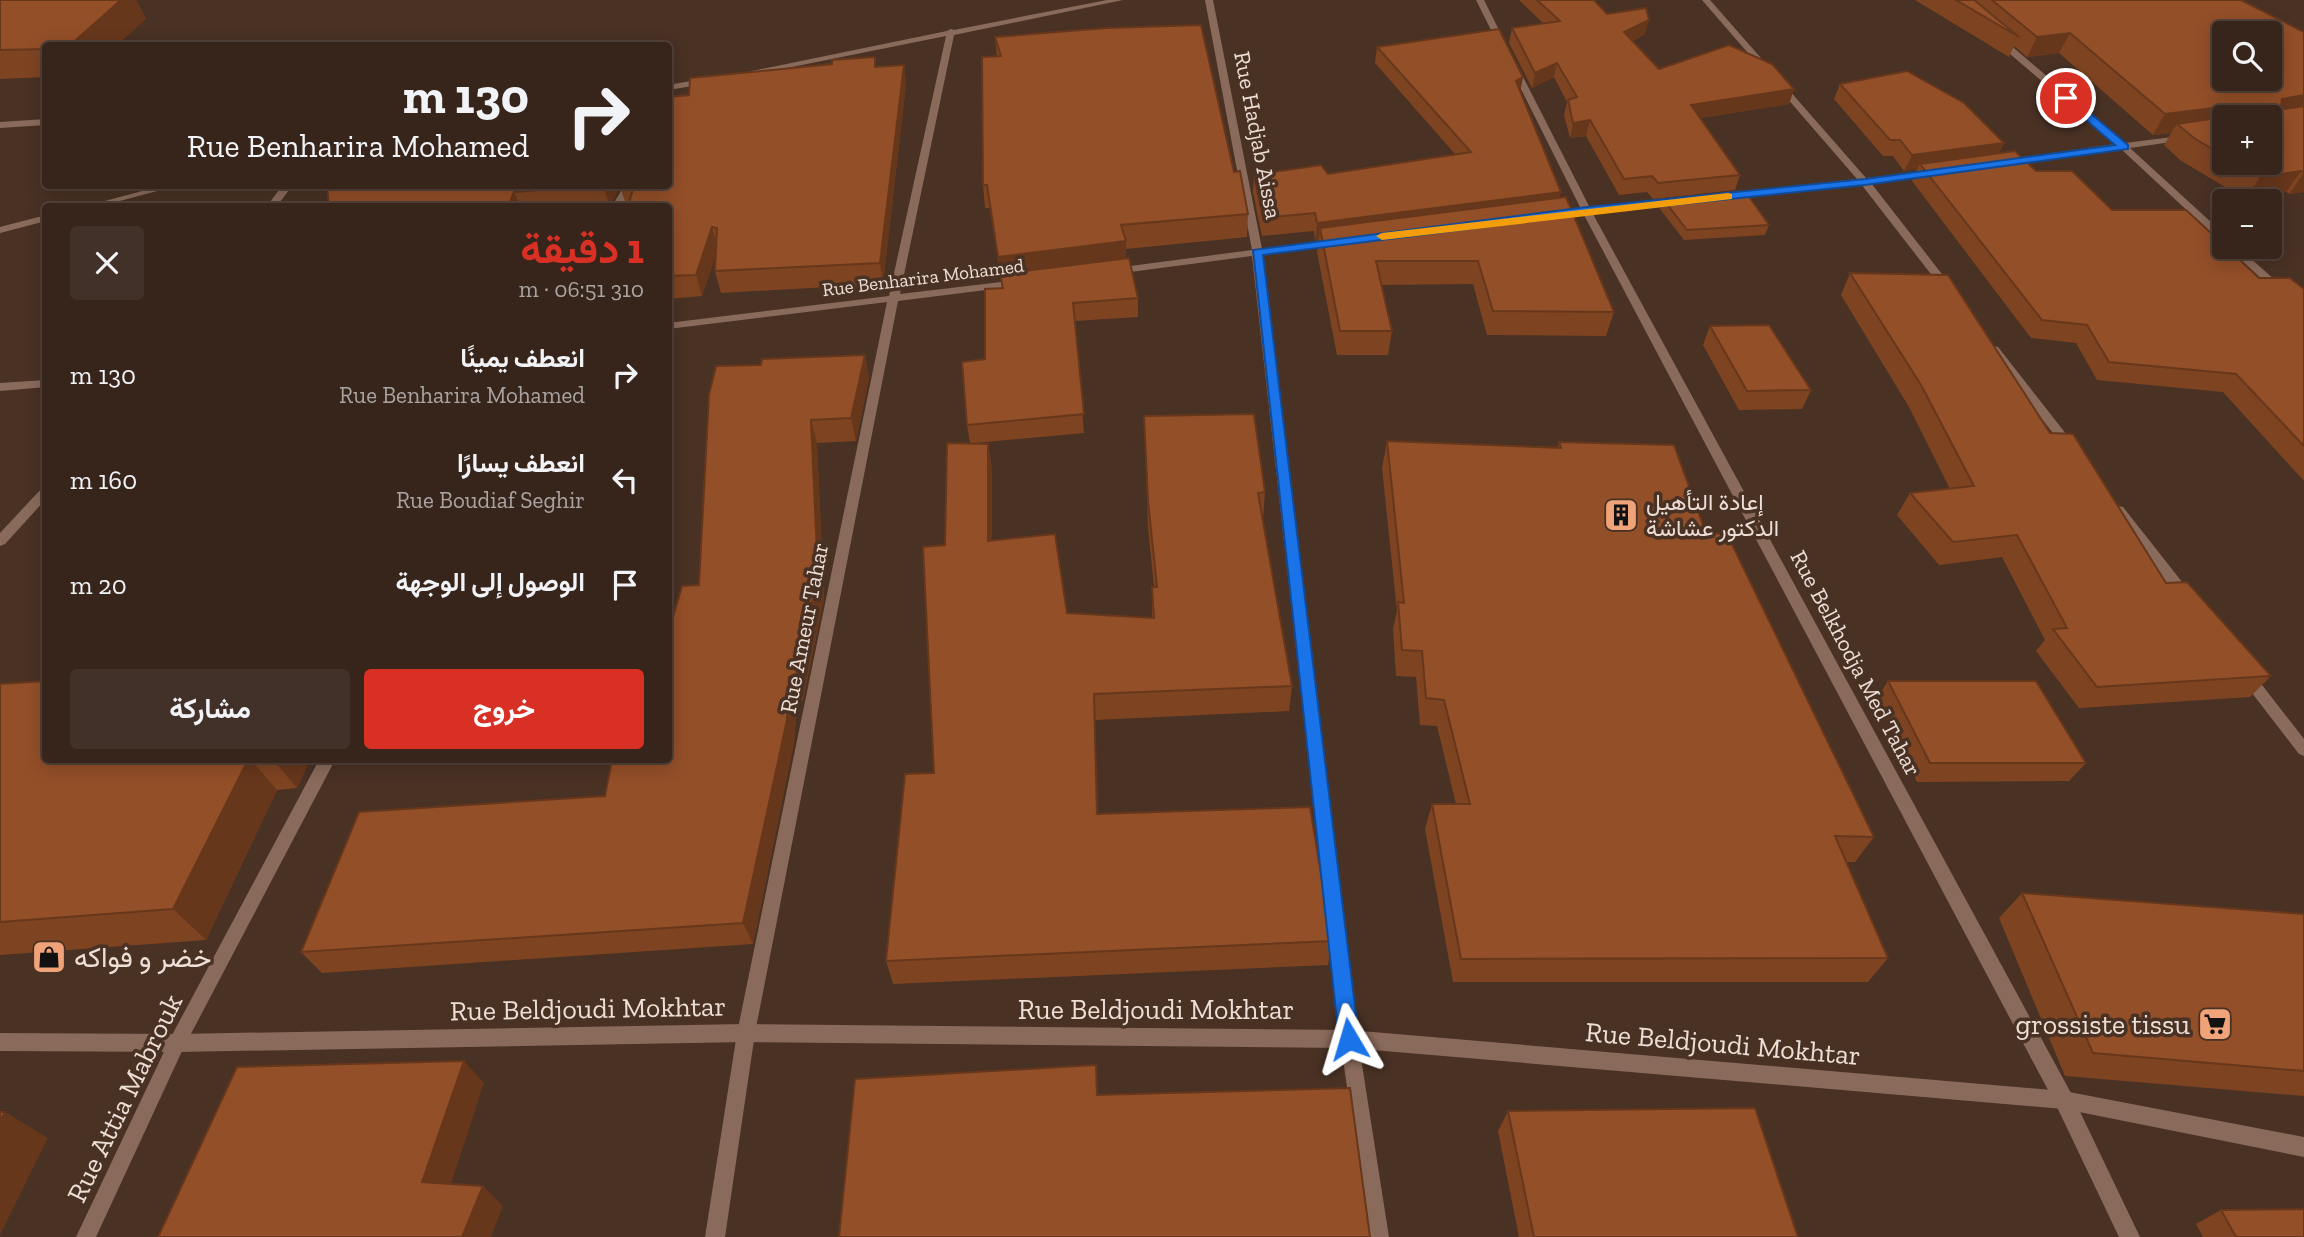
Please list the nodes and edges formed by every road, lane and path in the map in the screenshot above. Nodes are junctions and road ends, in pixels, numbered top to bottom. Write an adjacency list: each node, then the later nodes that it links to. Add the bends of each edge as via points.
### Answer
1 (1119, 0): 5 (street)
2 (1209, 0): 25 (street, Rue Hadjab Aissa)
3 (1480, 0): 19 (street, Rue Belkhodja Med Tahar)
4 (1706, 0): 14 (street)
5 (951, 31): 7 (street); 29 (street, Rue Ameur Tahar)
6 (1992, 35): 11 (street)
7 (672, 90)
8 (42, 122): 9 (street)
9 (0, 125)
10 (2199, 135): 11 (street)
11 (2124, 147): 12 (street); 22 (street)
12 (2001, 164)
13 (1947, 171): 14 (street)
14 (1865, 182): 16 (street); 30 (street)
15 (160, 189): 18 (street)
16 (1712, 198)
17 (1698, 199): 19 (street)
18 (103, 203)
19 (1587, 211): 20 (street); 48 (street, Rue Belkhodja Med Tahar)
20 (1546, 216)
21 (42, 219): 23 (street)
22 (2212, 228)
23 (0, 230)
24 (1353, 240): 25 (street)
25 (1257, 252): 27 (street); 45 (street, Rue Hadjab Aissa)
26 (2245, 259): 31 (street)
27 (1109, 271)
28 (1028, 282): 29 (street, Rue Benharira Mohamed)
29 (893, 300): 32 (street, Rue Benharira Mohamed); 44 (street, Rue Ameur Tahar)
30 (1958, 302)
31 (2304, 313)
32 (672, 326)
33 (1983, 335): 36 (street)
34 (42, 383): 35 (street)
35 (0, 387)
36 (2076, 455)
37 (42, 495): 39 (street)
38 (2110, 499): 40 (street)
39 (0, 541)
40 (2194, 608)
41 (2236, 663): 42 (street)
42 (2304, 750)
43 (325, 763): 47 (street, Rue Attia Mabrouk)
44 (746, 1034): 45 (street, Rue Beldjoudi Mokhtar); 47 (street, Rue Beldjoudi Mokhtar); 51 (street, Rue Ameur Tahar)
45 (1349, 1039): 48 (street, Rue Beldjoudi Mokhtar); 52 (street, Rue Hadjab Aissa)
46 (0, 1042): 47 (street, Rue Beldjoudi Mokhtar)
47 (177, 1043): 50 (street, Rue Attia Mabrouk)
48 (2064, 1100): 49 (street, Rue Beldjoudi Mokhtar); 53 (street, Rue Belkhodja Med Tahar)
49 (2304, 1147)
50 (86, 1237)
51 (715, 1237)
52 (1379, 1237)
53 (2130, 1237)

